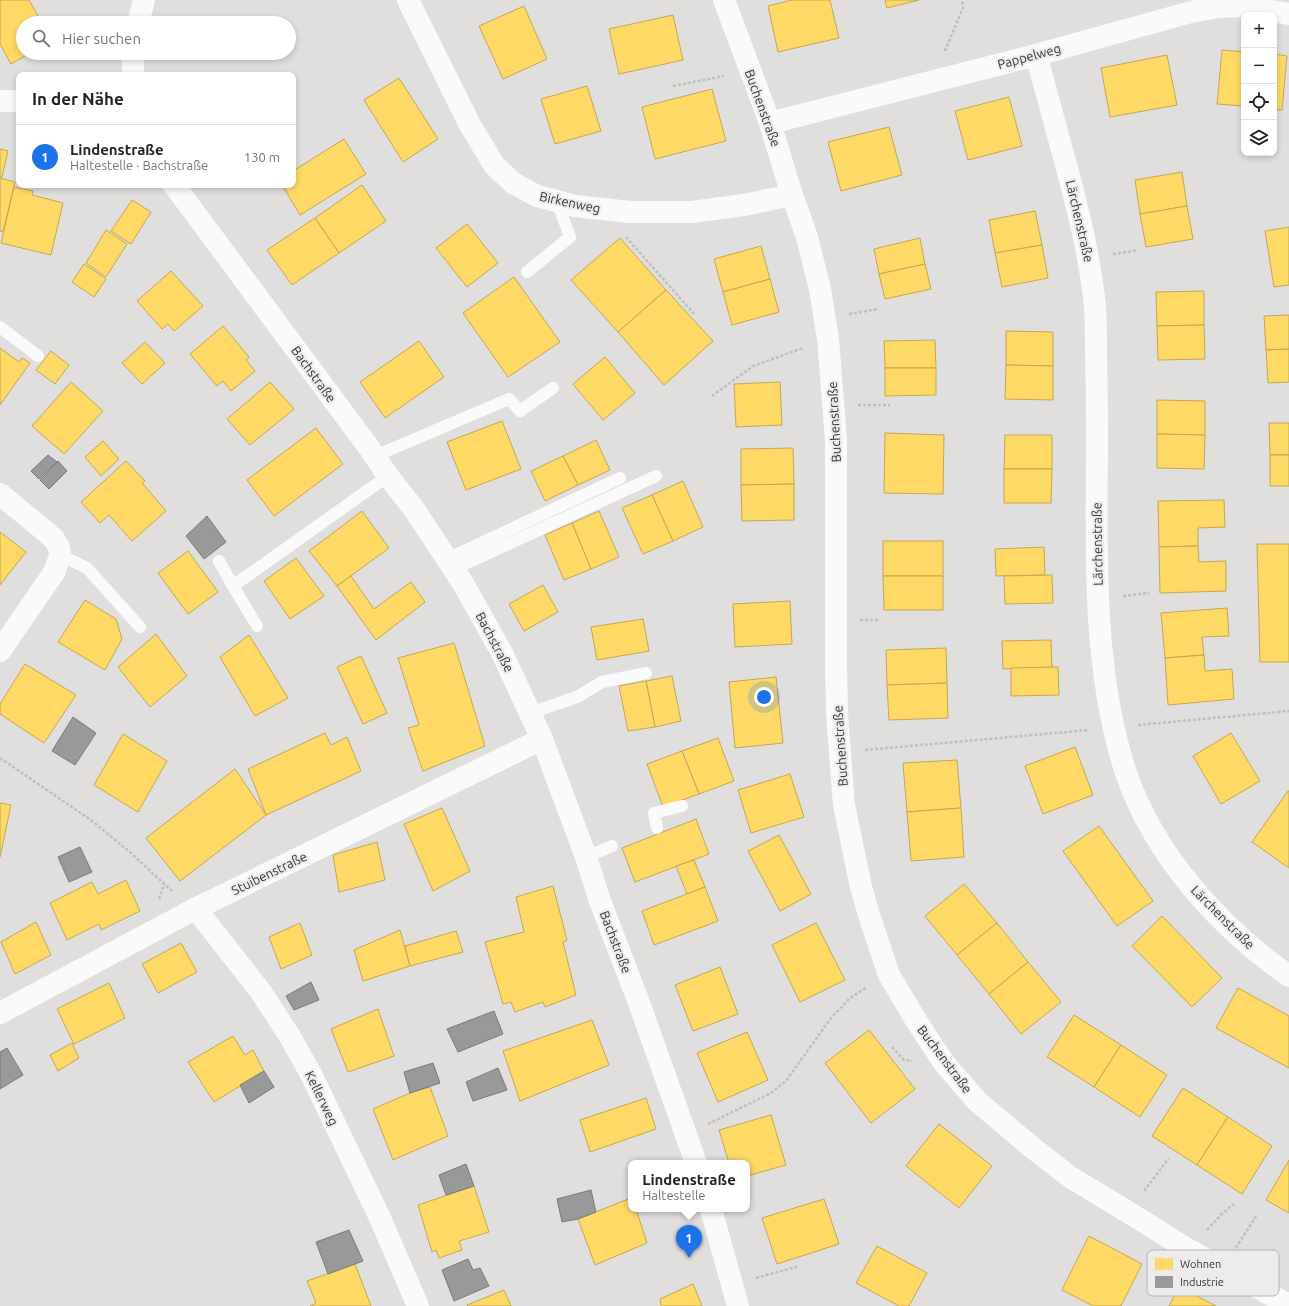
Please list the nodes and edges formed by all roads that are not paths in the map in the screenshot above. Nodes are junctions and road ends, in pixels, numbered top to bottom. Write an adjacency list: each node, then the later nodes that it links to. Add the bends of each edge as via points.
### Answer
1 (144, 0): 5 (street)
2 (408, 0): 14 (street, Birkenweg, via 470,125 494,165 513,183 537,196)
3 (724, 0): 11 (street, Buchenstraße)
4 (1289, 14): 6 (street, Pappelweg, via 1240,6 1218,7 1191,12)
5 (140, 16)
6 (1036, 55): 11 (street, Pappelweg); 39 (street, Lärchenstraße, via 1073,190 1091,273 1095,310 1096,545 1099,610 1104,666 1114,728 1133,789 1169,858 1201,899 1239,936)
7 (133, 60): 8 (street)
8 (133, 72)
9 (0, 101): 10 (street)
10 (16, 101)
11 (770, 123): 13 (street, Buchenstraße)
12 (176, 188): 19 (street, Bachstraße)
13 (792, 196): 14 (street, Birkenweg, via 692,212 630,212 575,206); 43 (street, Buchenstraße, via 807,237 820,289 834,405 837,714 844,805 856,866 888,975 944,1063 977,1101 1070,1177)
14 (557, 201): 15 (lane, via 570,237)
15 (527, 272)
16 (0, 327): 17 (lane)
17 (38, 356)
18 (553, 388): 19 (lane, via 520,412 509,399)
19 (374, 456): 20 (street, Bachstraße)
20 (388, 476): 26 (street, Bachstraße); 27 (lane)
21 (656, 476): 26 (lane)
22 (620, 478): 26 (lane)
23 (0, 494): 24 (street, via 54,539)
24 (60, 555): 29 (lane, via 87,568); 30 (street, via 52,576)
25 (219, 561): 27 (lane)
26 (451, 564): 32 (street, Bachstraße, via 502,653)
27 (233, 586): 28 (lane)
28 (257, 626)
29 (140, 627)
30 (0, 651)
31 (646, 674): 32 (lane, via 602,682 578,697)
32 (530, 713): 33 (street, Bachstraße)
33 (542, 739): 37 (street, Bachstraße); 38 (street, Stuibenstraße)
34 (682, 806): 35 (lane, via 654,813)
35 (657, 828)
36 (612, 846): 37 (lane)
37 (586, 857): 41 (street, Bachstraße)
38 (194, 909): 40 (street, Stuibenstraße); 46 (street, Kellerweg, via 261,992 309,1069 380,1218)
39 (1289, 976)
40 (0, 1014)
41 (695, 1160)
42 (712, 1212): 47 (street)
43 (1189, 1250)
44 (1273, 1296): 45 (street, Buchenstraße)
45 (1289, 1305)
46 (418, 1306)
47 (738, 1306)

